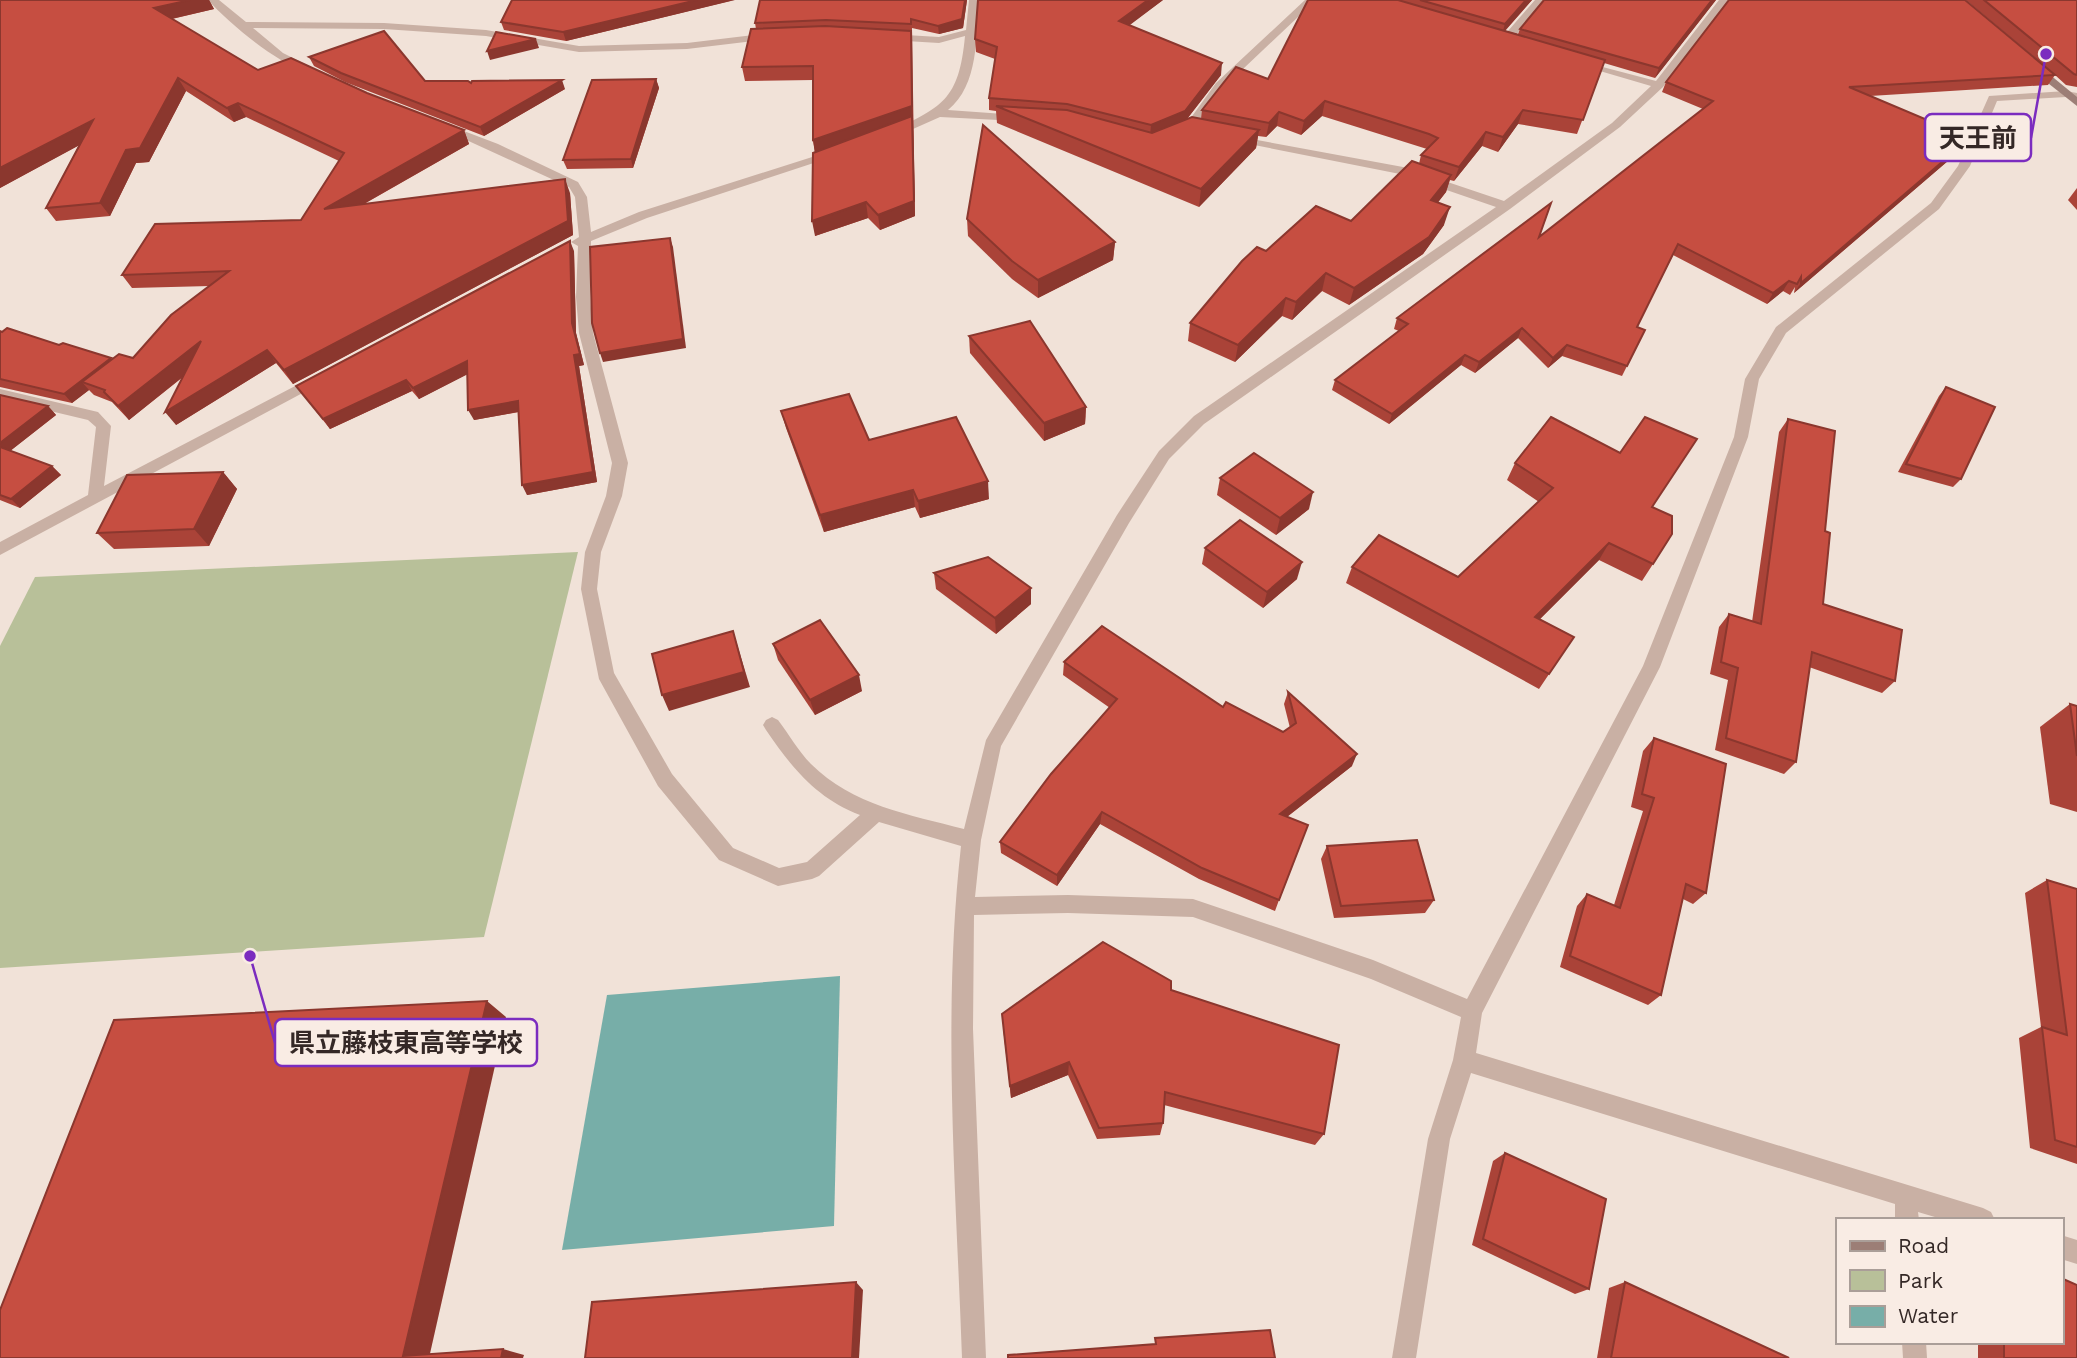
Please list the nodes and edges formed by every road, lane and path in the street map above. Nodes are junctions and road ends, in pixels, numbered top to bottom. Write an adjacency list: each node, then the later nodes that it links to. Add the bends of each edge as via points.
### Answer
1 (213, 0): 6 (street)
2 (974, 0): 7 (street)
3 (1311, 0): 21 (street, via 1220,85)
4 (1541, 0): 11 (street)
5 (1724, 0): 16 (street)
6 (240, 25): 8 (street, via 486,33 579,49 687,46); 15 (street, via 279,55)
7 (969, 32): 9 (street, via 939,40); 18 (street, via 960,91)
8 (777, 36)
9 (877, 36)
10 (1492, 37): 11 (street)
11 (1505, 41): 12 (street)
12 (1517, 44)
13 (1569, 59): 16 (street)
14 (2026, 60): 17 (main road)
15 (316, 74)
16 (1659, 85): 25 (street, via 1616,125)
17 (2073, 98): 36 (street, via 1993,98 1964,166 1935,206 1781,331 1752,379 1741,437 1651,667)
18 (939, 113): 19 (street); 23 (street)
19 (1028, 119)
20 (430, 122): 26 (street, via 574,185 582,197)
21 (1202, 130): 22 (street); 25 (street, via 1403,171)
22 (1164, 138)
23 (882, 139)
24 (842, 152): 26 (street)
25 (1506, 206): 34 (street, via 1199,420 1164,455 992,745)
26 (585, 237): 27 (street); 33 (street, via 586,333 620,463 614,496 593,552 589,589 605,674 665,780 726,854 778,877 812,870)
27 (561, 250)
28 (328, 374): 30 (street)
29 (0, 394): 30 (street, via 93,416 104,426)
30 (95, 498): 31 (street)
31 (0, 548)
32 (772, 725): 33 (street, via 804,770 842,797)
33 (876, 813): 34 (street)
34 (971, 840): 35 (street)
35 (964, 906): 36 (street, via 1194,908 1373,970); 41 (street, via 962,1029)
36 (1472, 1011): 37 (street)
37 (1464, 1060): 38 (street); 42 (street, via 1439,1139)
38 (1906, 1195): 39 (street); 40 (street)
39 (1907, 1218)
40 (1977, 1218)
41 (974, 1358)
42 (1404, 1358)

